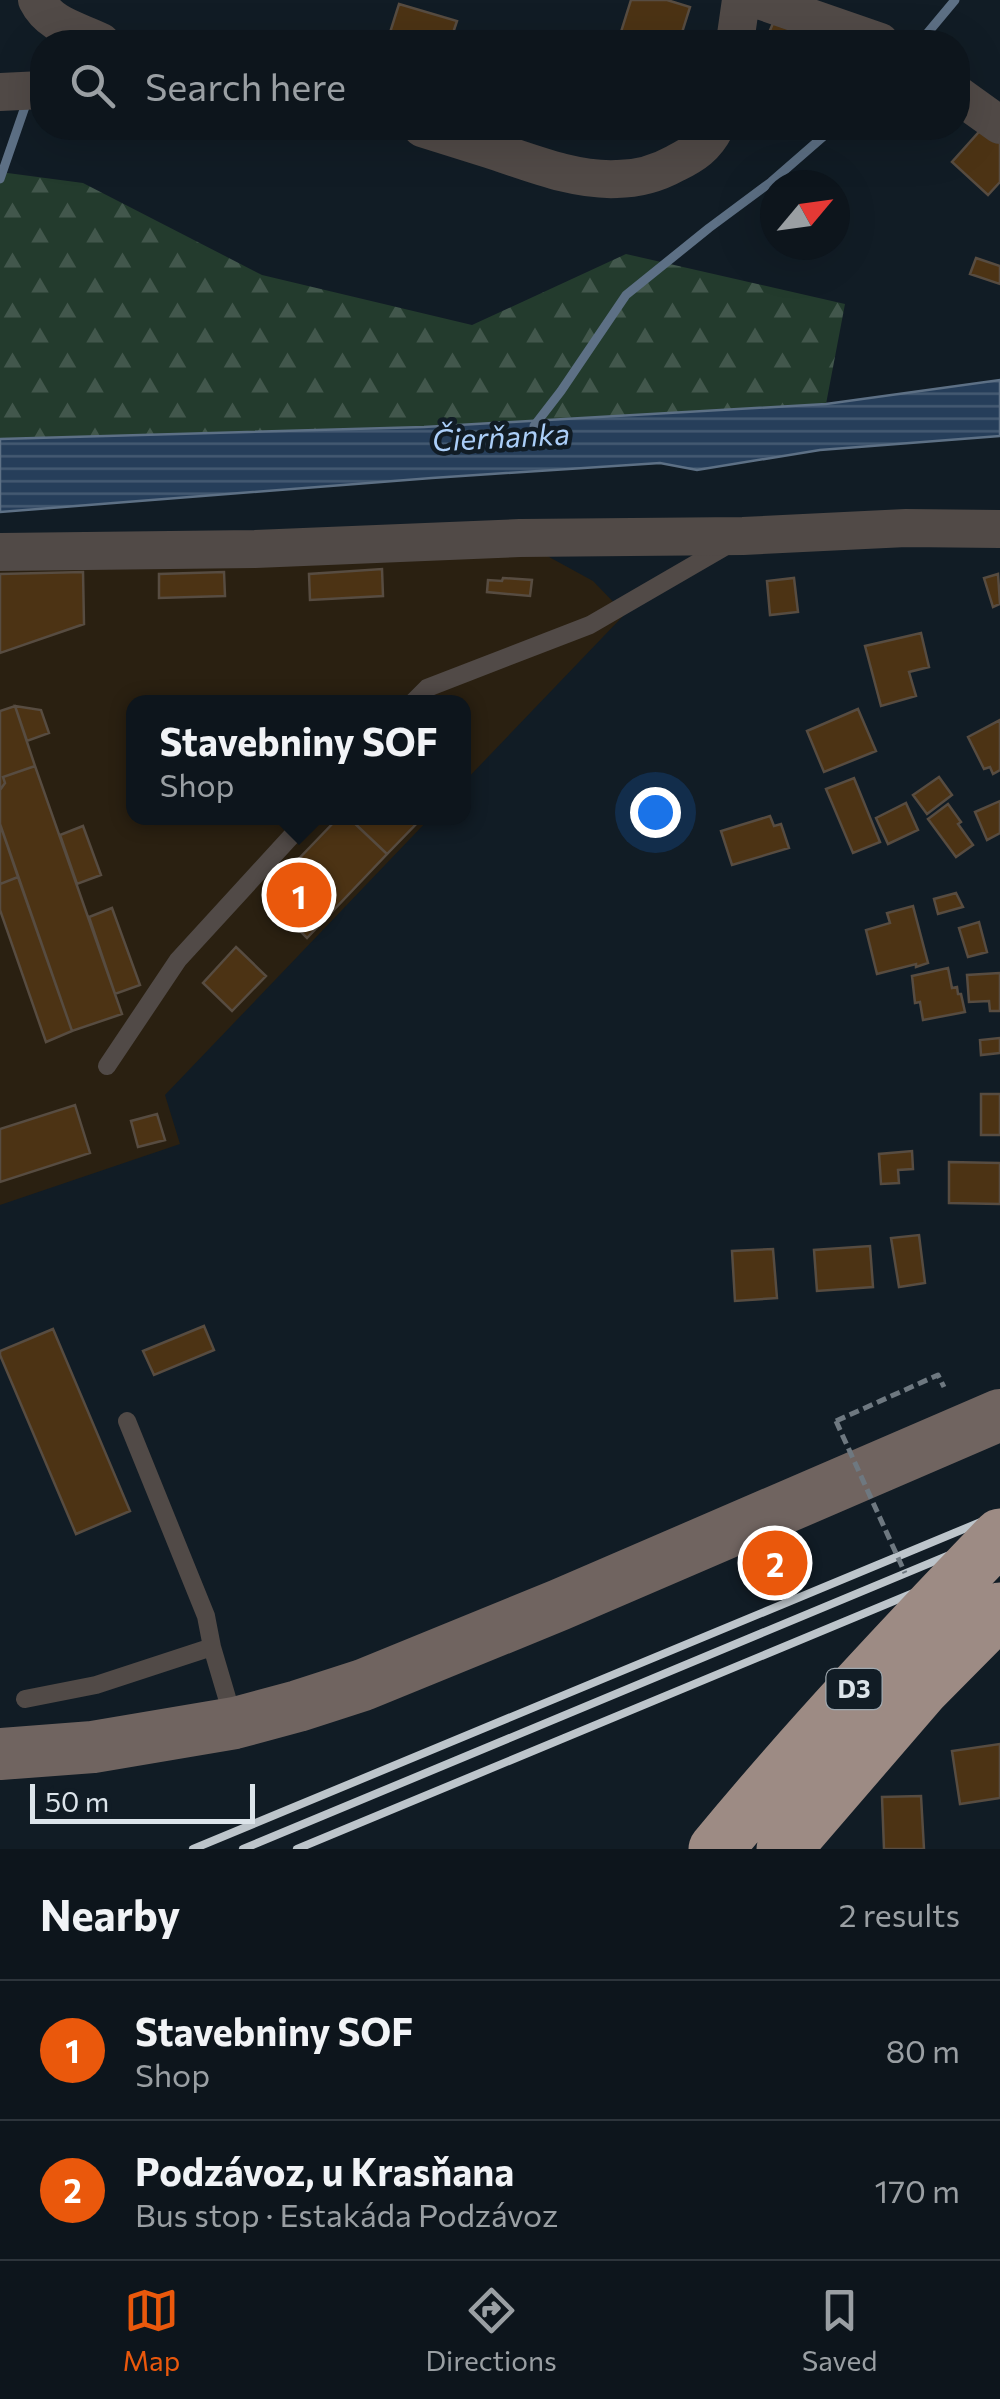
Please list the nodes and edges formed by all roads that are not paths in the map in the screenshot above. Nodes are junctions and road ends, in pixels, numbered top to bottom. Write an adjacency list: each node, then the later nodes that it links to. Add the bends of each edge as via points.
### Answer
1 (37, 0): 4 (street)
2 (741, 0): 5 (street)
3 (760, 0): 6 (street)
4 (71, 30)
5 (737, 30)
6 (846, 30)
7 (30, 91): 8 (street)
8 (0, 92)
9 (970, 104): 10 (street)
10 (1000, 125)
11 (460, 140): 12 (street, via 616,180 666,168)
12 (708, 140)
13 (1000, 529): 14 (street)
14 (743, 536): 15 (street); 16 (lane, via 590,625)
15 (0, 552)
16 (420, 695)
17 (302, 825): 18 (lane, via 178,960)
18 (107, 1066)
19 (1000, 1414): 25 (street, via 381,1678)
20 (128, 1421): 23 (lane, via 206,1616)
21 (1000, 1536): 27 (highway, D3, bridge, via 883,1657)
22 (1000, 1610): 28 (highway, D3, bridge)
23 (212, 1647): 24 (lane, via 96,1686); 25 (lane)
24 (25, 1700)
25 (235, 1723): 26 (street, via 93,1747)
26 (0, 1754)
27 (716, 1849)
28 (784, 1849)

